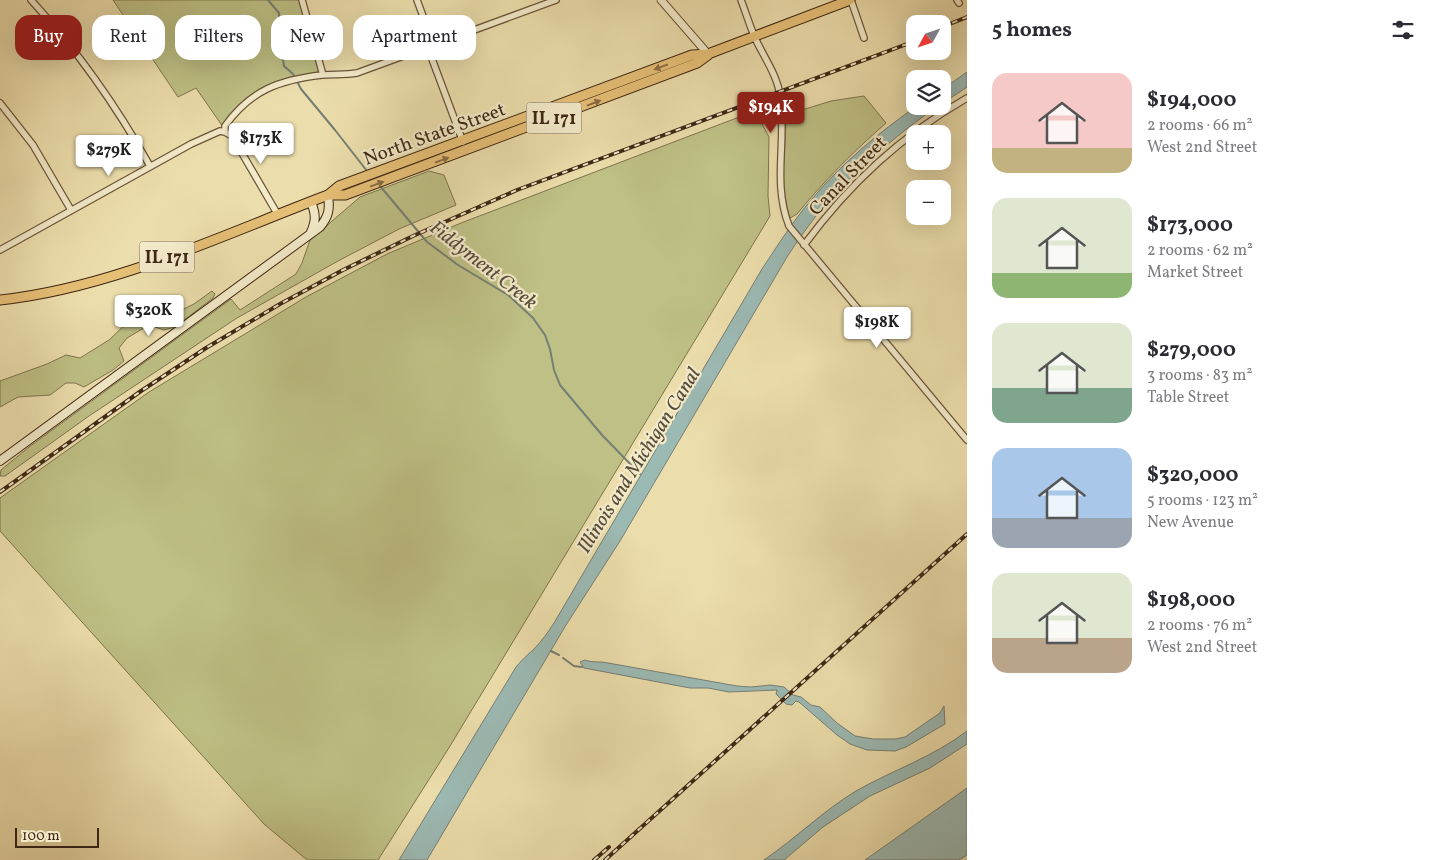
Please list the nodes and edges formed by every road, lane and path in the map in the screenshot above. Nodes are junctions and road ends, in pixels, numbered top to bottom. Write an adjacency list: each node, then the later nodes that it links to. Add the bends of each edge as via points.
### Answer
1 (31, 0): 21 (street, via 91,74)
2 (302, 0): 15 (street)
3 (416, 0): 8 (street)
4 (556, 0): 9 (street)
5 (661, 0): 12 (street)
6 (741, 0): 10 (street)
7 (851, 0): 10 (main road, IL 171); 11 (street)
8 (422, 15)
9 (476, 30)
10 (755, 38): 12 (main road, IL 171); 27 (street, via 780,91 783,209 789,226)
11 (864, 38)
12 (708, 54): 19 (main road, North State Street / IL 171, one-way to 19, via 692,55); 20 (main road, North State Street / IL 171, one-way to 12, via 696,64)
13 (396, 60): 15 (street, via 357,74)
14 (432, 60): 19 (street)
15 (323, 75): 18 (street, via 270,86 256,94 225,126)
16 (967, 98): 27 (street, Canal Street, via 897,145 838,203)
17 (0, 103): 24 (street, via 33,145)
18 (226, 132): 21 (street, via 220,131); 25 (street, via 232,136)
19 (462, 140): 20 (street); 22 (main road, North State Street / IL 171, via 339,186)
20 (466, 151): 22 (main road, North State Street / IL 171, one-way to 20, via 358,191)
21 (150, 166): 24 (street)
22 (328, 196): 23 (main road, North State Street / IL 171); 26 (main road, via 330,209 327,219)
23 (312, 202): 25 (main road, North State Street / IL 171); 26 (main road, via 316,213)
24 (71, 210): 28 (street)
25 (278, 215): 29 (main road, North State Street / IL 171, via 110,277)
26 (311, 232): 31 (main road)
27 (804, 245): 30 (street)
28 (0, 250)
29 (0, 300)
30 (967, 440)
31 (0, 461)

